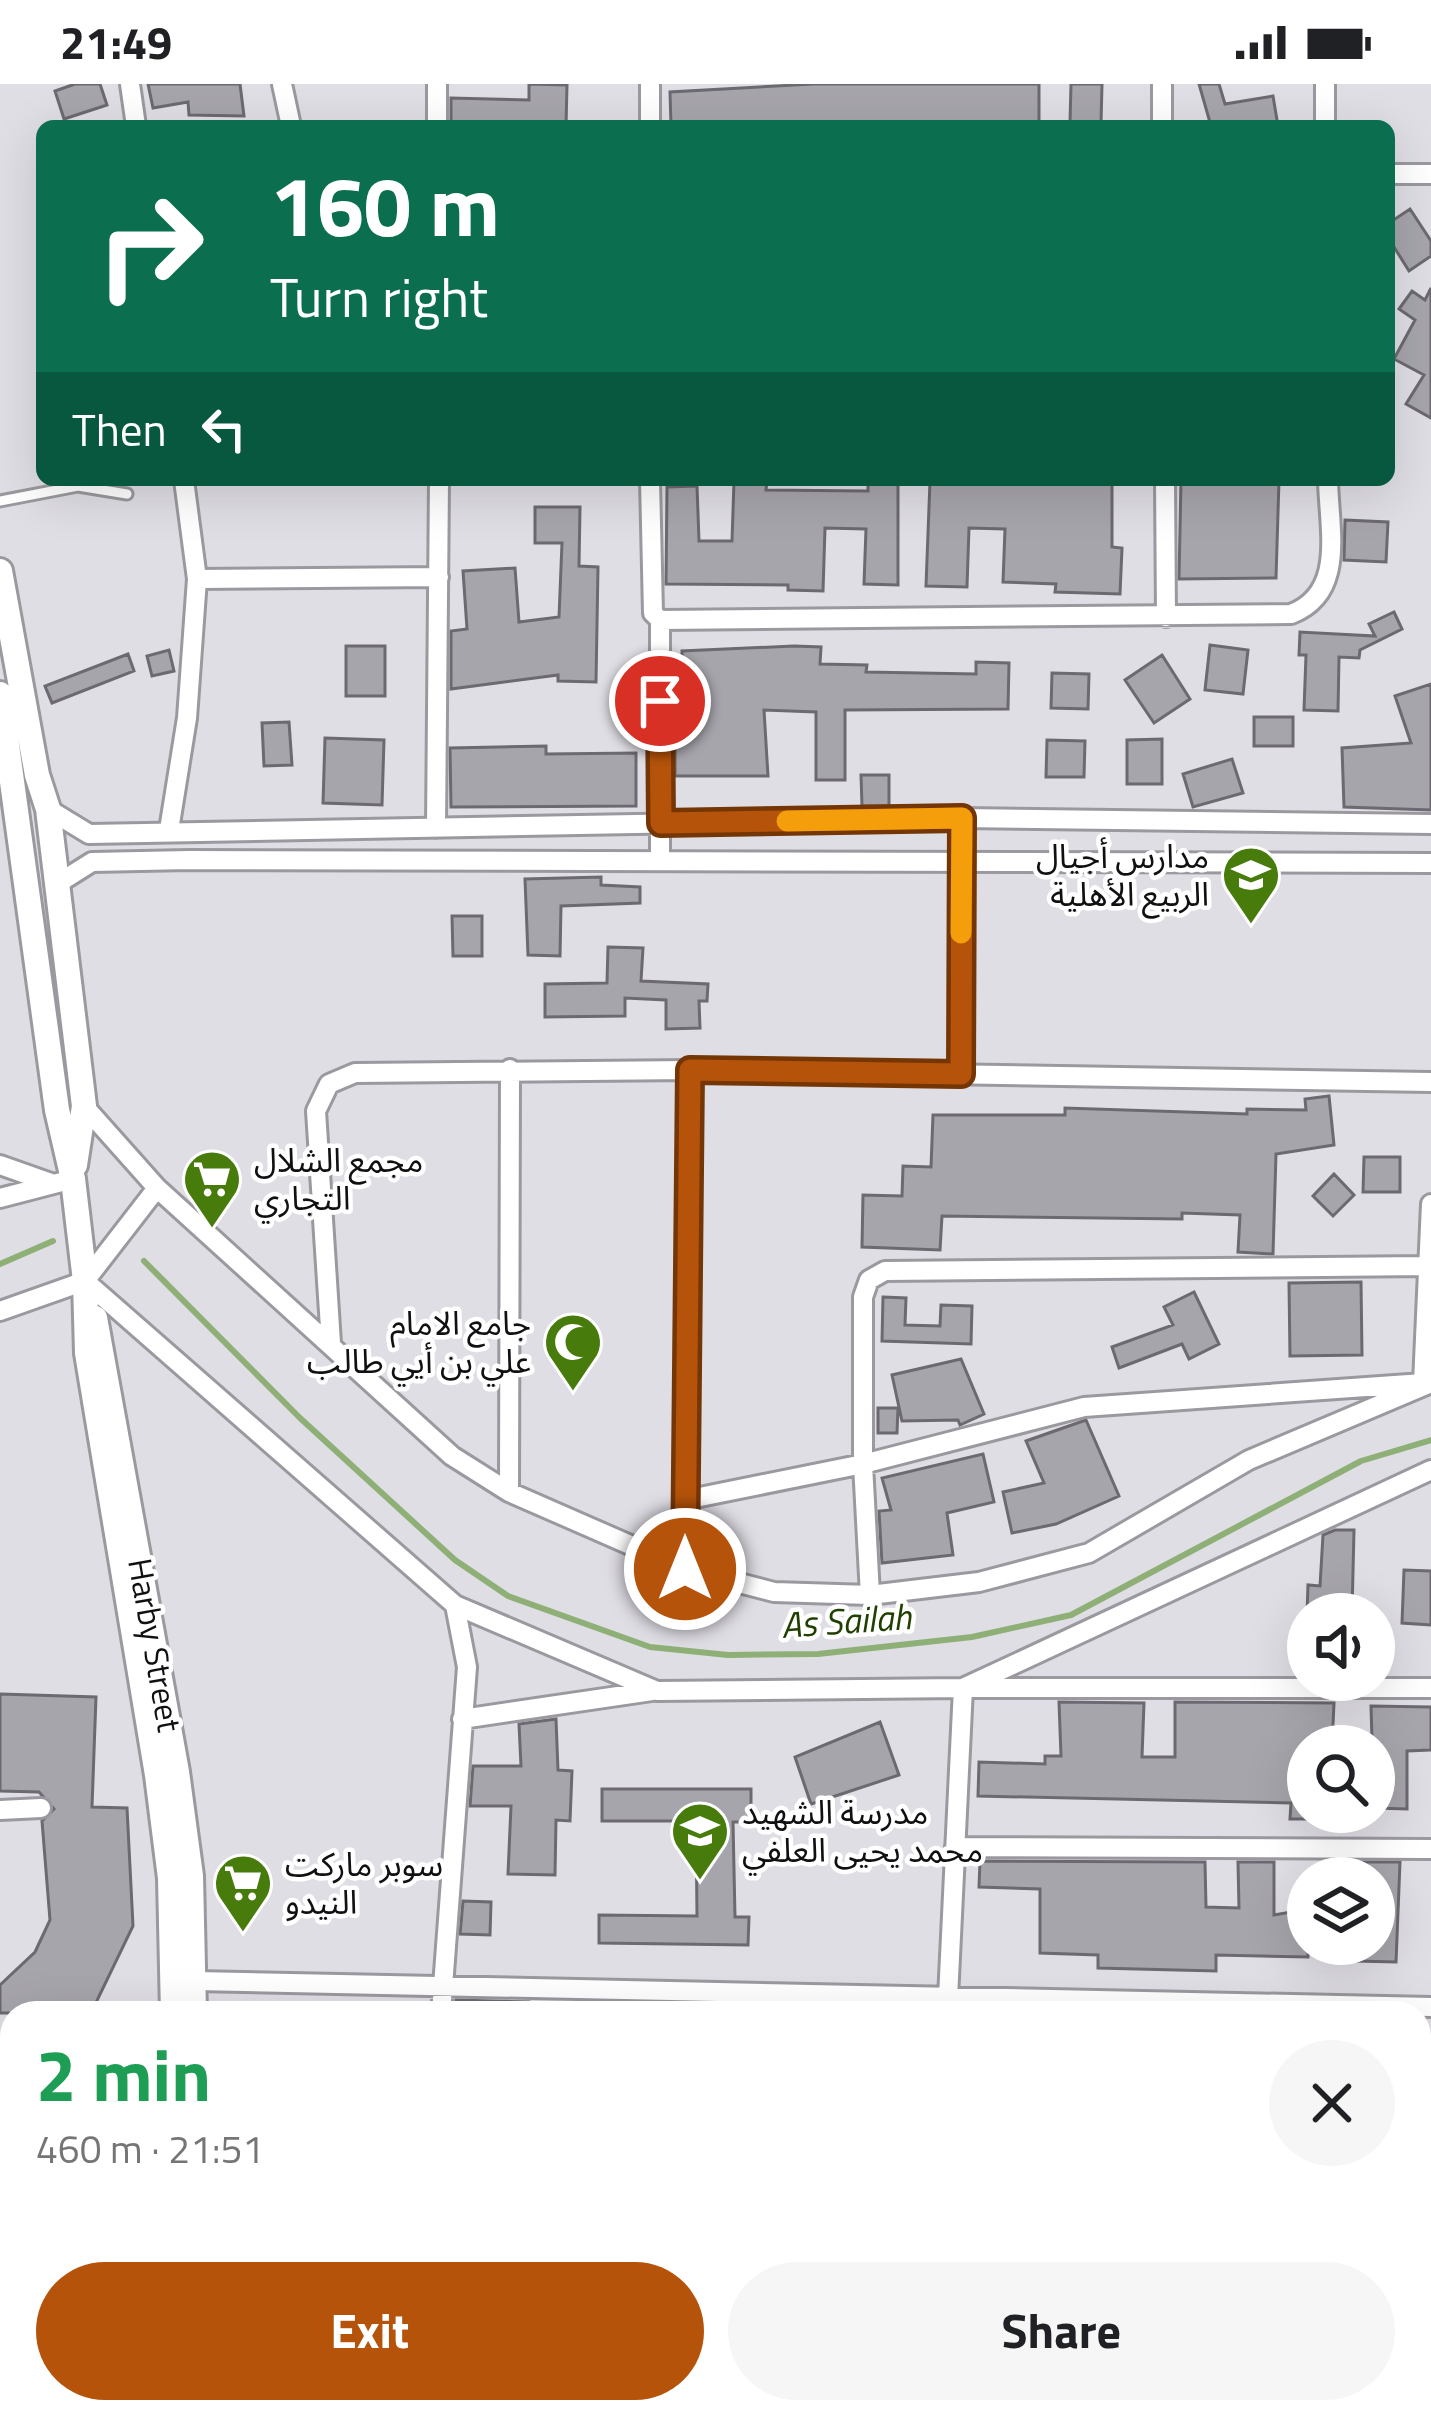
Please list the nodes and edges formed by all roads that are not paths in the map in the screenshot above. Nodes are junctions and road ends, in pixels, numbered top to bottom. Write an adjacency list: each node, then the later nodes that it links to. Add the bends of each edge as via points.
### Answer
1 (130, 84): 7 (street)
2 (283, 84): 8 (street)
3 (437, 84): 9 (street)
4 (650, 84): 10 (street)
5 (1162, 84): 11 (street)
6 (1324, 84): 12 (street)
7 (135, 120)
8 (290, 120)
9 (437, 120)
10 (650, 120)
11 (1162, 120)
12 (1325, 120)
13 (1395, 174): 14 (street)
14 (1431, 175)
15 (185, 486): 24 (street)
16 (439, 486): 23 (street)
17 (650, 486): 26 (street, via 653,613)
18 (1165, 486): 25 (street)
19 (1328, 486): 25 (street, via 1329,580 1315,605 1291,614)
20 (127, 494): 21 (lane, via 78,486)
21 (0, 501)
22 (0, 571): 28 (street, Harby Street)
23 (439, 578): 24 (street); 32 (street)
24 (197, 579): 33 (street)
25 (1166, 616): 26 (street)
26 (660, 620): 30 (street)
27 (0, 694): 46 (street, Harby Street)
28 (48, 809): 34 (street); 39 (street, Harby Street)
29 (962, 818): 30 (street); 31 (street); 35 (street)
30 (661, 823): 32 (street); 36 (street)
31 (1431, 824)
32 (436, 828): 33 (street)
33 (169, 830): 34 (street)
34 (89, 834): 37 (street)
35 (962, 858): 36 (street); 38 (street); 42 (street)
36 (661, 861): 37 (street)
37 (92, 862): 39 (street)
38 (1431, 863)
39 (57, 884): 44 (street, Harby Street)
40 (510, 1069): 41 (street); 53 (street, via 355,1073 328,1084 316,1111); 57 (street)
41 (690, 1070): 42 (street); 58 (street)
42 (961, 1074): 43 (street)
43 (1431, 1082)
44 (84, 1106): 46 (street, Harby Street); 47 (street)
45 (0, 1165): 46 (street)
46 (62, 1181): 48 (street); 51 (street, Harby Street)
47 (157, 1188): 51 (street); 53 (street)
48 (0, 1198)
49 (1431, 1204): 50 (street)
50 (1427, 1266): 54 (street); 55 (street, via 885,1271 869,1280 863,1297)
51 (85, 1281): 52 (street); 61 (street); 70 (street, Harby Street, via 104,1349 177,1772); 73 (street, Harby Street, via 87,1353 170,1878)
52 (0, 1311)
53 (331, 1343): 57 (street, via 452,1456)
54 (1427, 1383): 55 (street, via 1084,1407); 60 (street, via 1249,1460 1089,1553 979,1582)
55 (863, 1464): 58 (street); 60 (street)
56 (1431, 1470): 62 (street)
57 (509, 1492): 59 (street)
58 (685, 1501): 59 (street)
59 (685, 1569): 60 (street, via 774,1592)
60 (870, 1595)
61 (455, 1605): 64 (street); 65 (street, via 467,1667)
62 (963, 1688): 63 (street); 64 (street); 68 (street)
63 (1431, 1688)
64 (657, 1691): 65 (street)
65 (462, 1719): 71 (street)
66 (41, 1808): 67 (street)
67 (0, 1810)
68 (956, 1847): 69 (street); 72 (street)
69 (1431, 1850)
70 (195, 1981): 71 (street); 74 (street, Harby Street)
71 (442, 1988): 75 (street); 76 (street)
72 (948, 1998): 77 (street); 78 (street)
73 (173, 2001)
74 (194, 2001)
75 (441, 2001)
76 (807, 2001)
77 (920, 2001)
78 (998, 2001)

